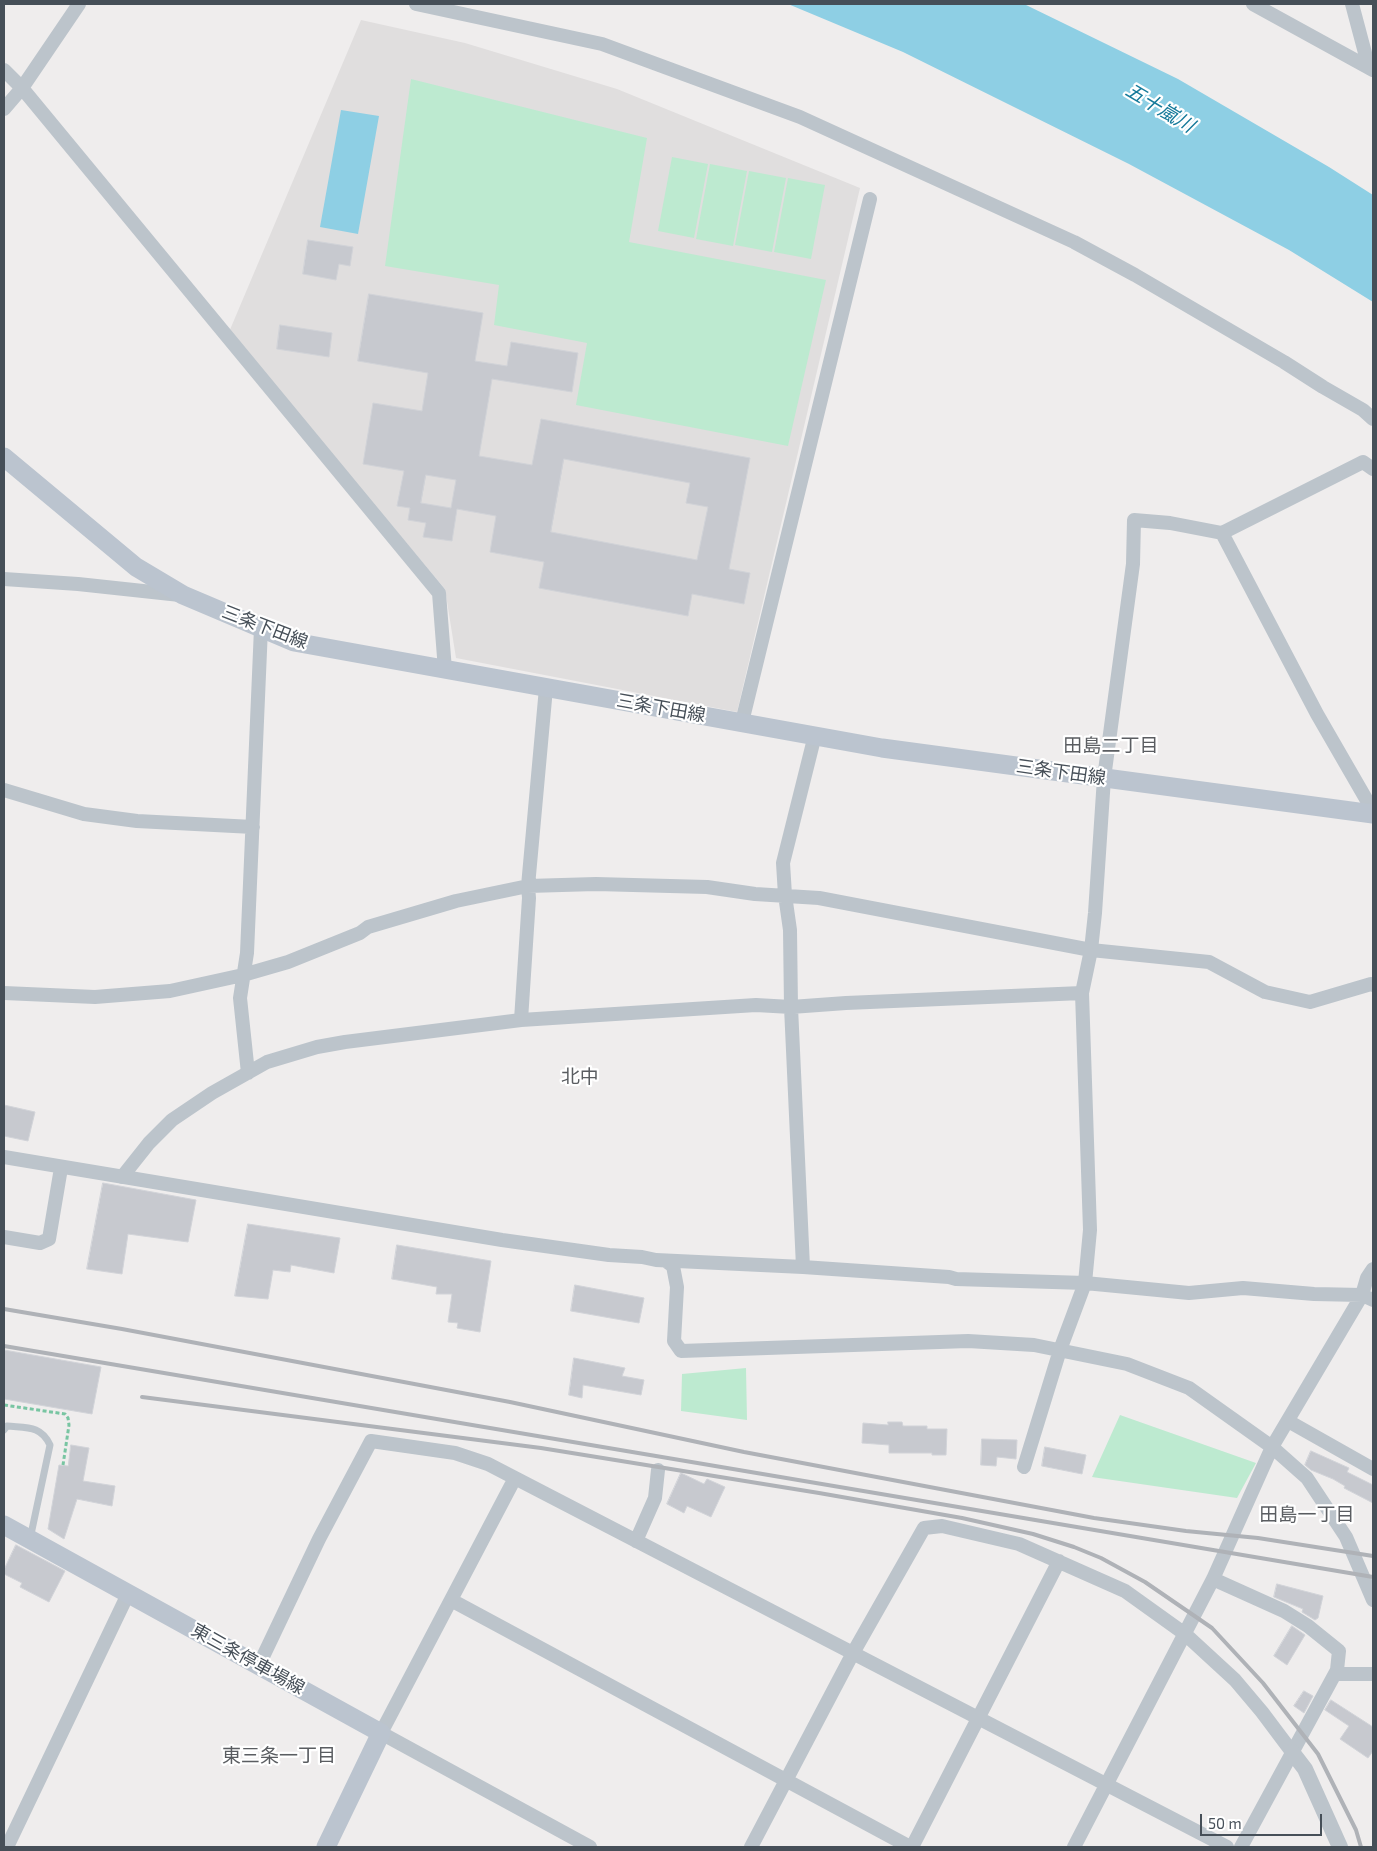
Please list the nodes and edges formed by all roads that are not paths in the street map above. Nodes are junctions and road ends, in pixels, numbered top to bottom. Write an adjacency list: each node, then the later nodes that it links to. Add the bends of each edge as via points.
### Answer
1 (79, 4): 7 (street)
2 (416, 4): 10 (street, via 602,44 800,117 1074,242 1284,362)
3 (1253, 4): 5 (street)
4 (1352, 4): 5 (street)
5 (1371, 69)
6 (4, 70): 7 (street)
7 (22, 88): 8 (street); 17 (street, via 440,592)
8 (4, 109)
9 (870, 199): 19 (street)
10 (1373, 419)
11 (4, 458): 15 (main road, 三条下田線, via 136,568)
12 (1373, 468): 13 (street, via 1363,462)
13 (1222, 533): 21 (street, via 1134,520 1133,564); 23 (street, via 1317,714)
14 (4, 579): 15 (street)
15 (183, 595): 16 (main road, 三条下田線)
16 (261, 628): 17 (main road, 三条下田線, via 294,642); 24 (street)
17 (445, 670): 18 (main road, 三条下田線)
18 (546, 688): 19 (main road, 三条下田線); 25 (street)
19 (742, 722): 20 (main road, 三条下田線)
20 (815, 735): 21 (main road, 三条下田線, via 882,748); 26 (street, via 783,863)
21 (1104, 778): 23 (main road, 三条下田線); 27 (street)
22 (4, 790): 24 (street, via 84,814 137,821)
23 (1373, 812)
24 (253, 827): 28 (street)
25 (528, 886): 26 (street, via 697,887); 28 (street, via 368,927 288,962); 33 (street)
26 (785, 895): 27 (street, via 819,898); 32 (street, via 790,930)
27 (1091, 950): 29 (street, via 1209,962 1265,992 1310,1002); 31 (street)
28 (242, 975): 30 (street, via 170,991 95,997); 34 (street, via 240,998)
29 (1373, 985)
30 (4, 993)
31 (1082, 993): 32 (street); 42 (street, via 1090,1230)
32 (791, 1007): 33 (street, via 756,1005); 40 (street)
33 (521, 1020): 34 (street, via 317,1047 267,1062)
34 (248, 1073): 37 (street, via 172,1120)
35 (4, 1158): 36 (street)
36 (61, 1168): 37 (street); 38 (street, via 49,1239 40,1243)
37 (122, 1177): 39 (street, via 502,1240)
38 (4, 1237)
39 (666, 1261): 40 (street); 44 (street, via 673,1266 677,1286 674,1342 681,1351 968,1341)
40 (803, 1267): 42 (street, via 956,1279)
41 (1373, 1269): 43 (street, via 1367,1278)
42 (1085, 1283): 43 (street, via 1189,1293 1243,1288); 44 (street)
43 (1368, 1298): 45 (street)
44 (1060, 1350): 47 (street, via 1127,1364 1189,1388); 48 (street)
45 (1288, 1421): 47 (street); 49 (street)
46 (4, 1430): 53 (lane, via 7,1426 36,1429 46,1436 50,1445)
47 (1272, 1447): 56 (street); 59 (street, via 1307,1478 1336,1520 1361,1568)
48 (1024, 1467)
49 (1373, 1469)
50 (658, 1470): 54 (street, via 655,1498)
51 (515, 1478): 54 (street); 58 (street); 62 (street, via 488,1464 455,1453 371,1441 319,1539)
52 (6, 1532): 53 (main road, 東三条停車場線)
53 (30, 1539): 57 (main road, 東三条停車場線)
54 (636, 1541): 61 (street)
55 (1059, 1561): 60 (street, via 1126,1591); 61 (street, via 1019,1544 942,1526 924,1528); 65 (street)
56 (1213, 1579): 60 (street); 63 (street, via 1284,1611 1308,1626 1339,1651)
57 (128, 1594): 62 (main road, 東三条停車場線); 70 (street)
58 (451, 1600): 66 (street); 68 (street)
59 (1373, 1600)
60 (1185, 1634): 67 (street, via 1235,1680); 69 (street)
61 (853, 1653): 65 (street); 68 (street)
62 (259, 1665): 66 (main road, 東三条停車場線)
63 (1335, 1674): 64 (street); 67 (street)
64 (1373, 1674)
65 (980, 1719): 69 (street); 74 (street)
66 (381, 1733): 71 (main road); 72 (street)
67 (1292, 1752): 77 (street); 78 (street, via 1305,1769)
68 (786, 1780): 73 (street); 74 (street)
69 (1107, 1785): 75 (street); 76 (street)
70 (8, 1845)
71 (326, 1847)
72 (590, 1847)
73 (751, 1847)
74 (911, 1847)
75 (1074, 1847)
76 (1227, 1847)
77 (1241, 1847)
78 (1340, 1847)

